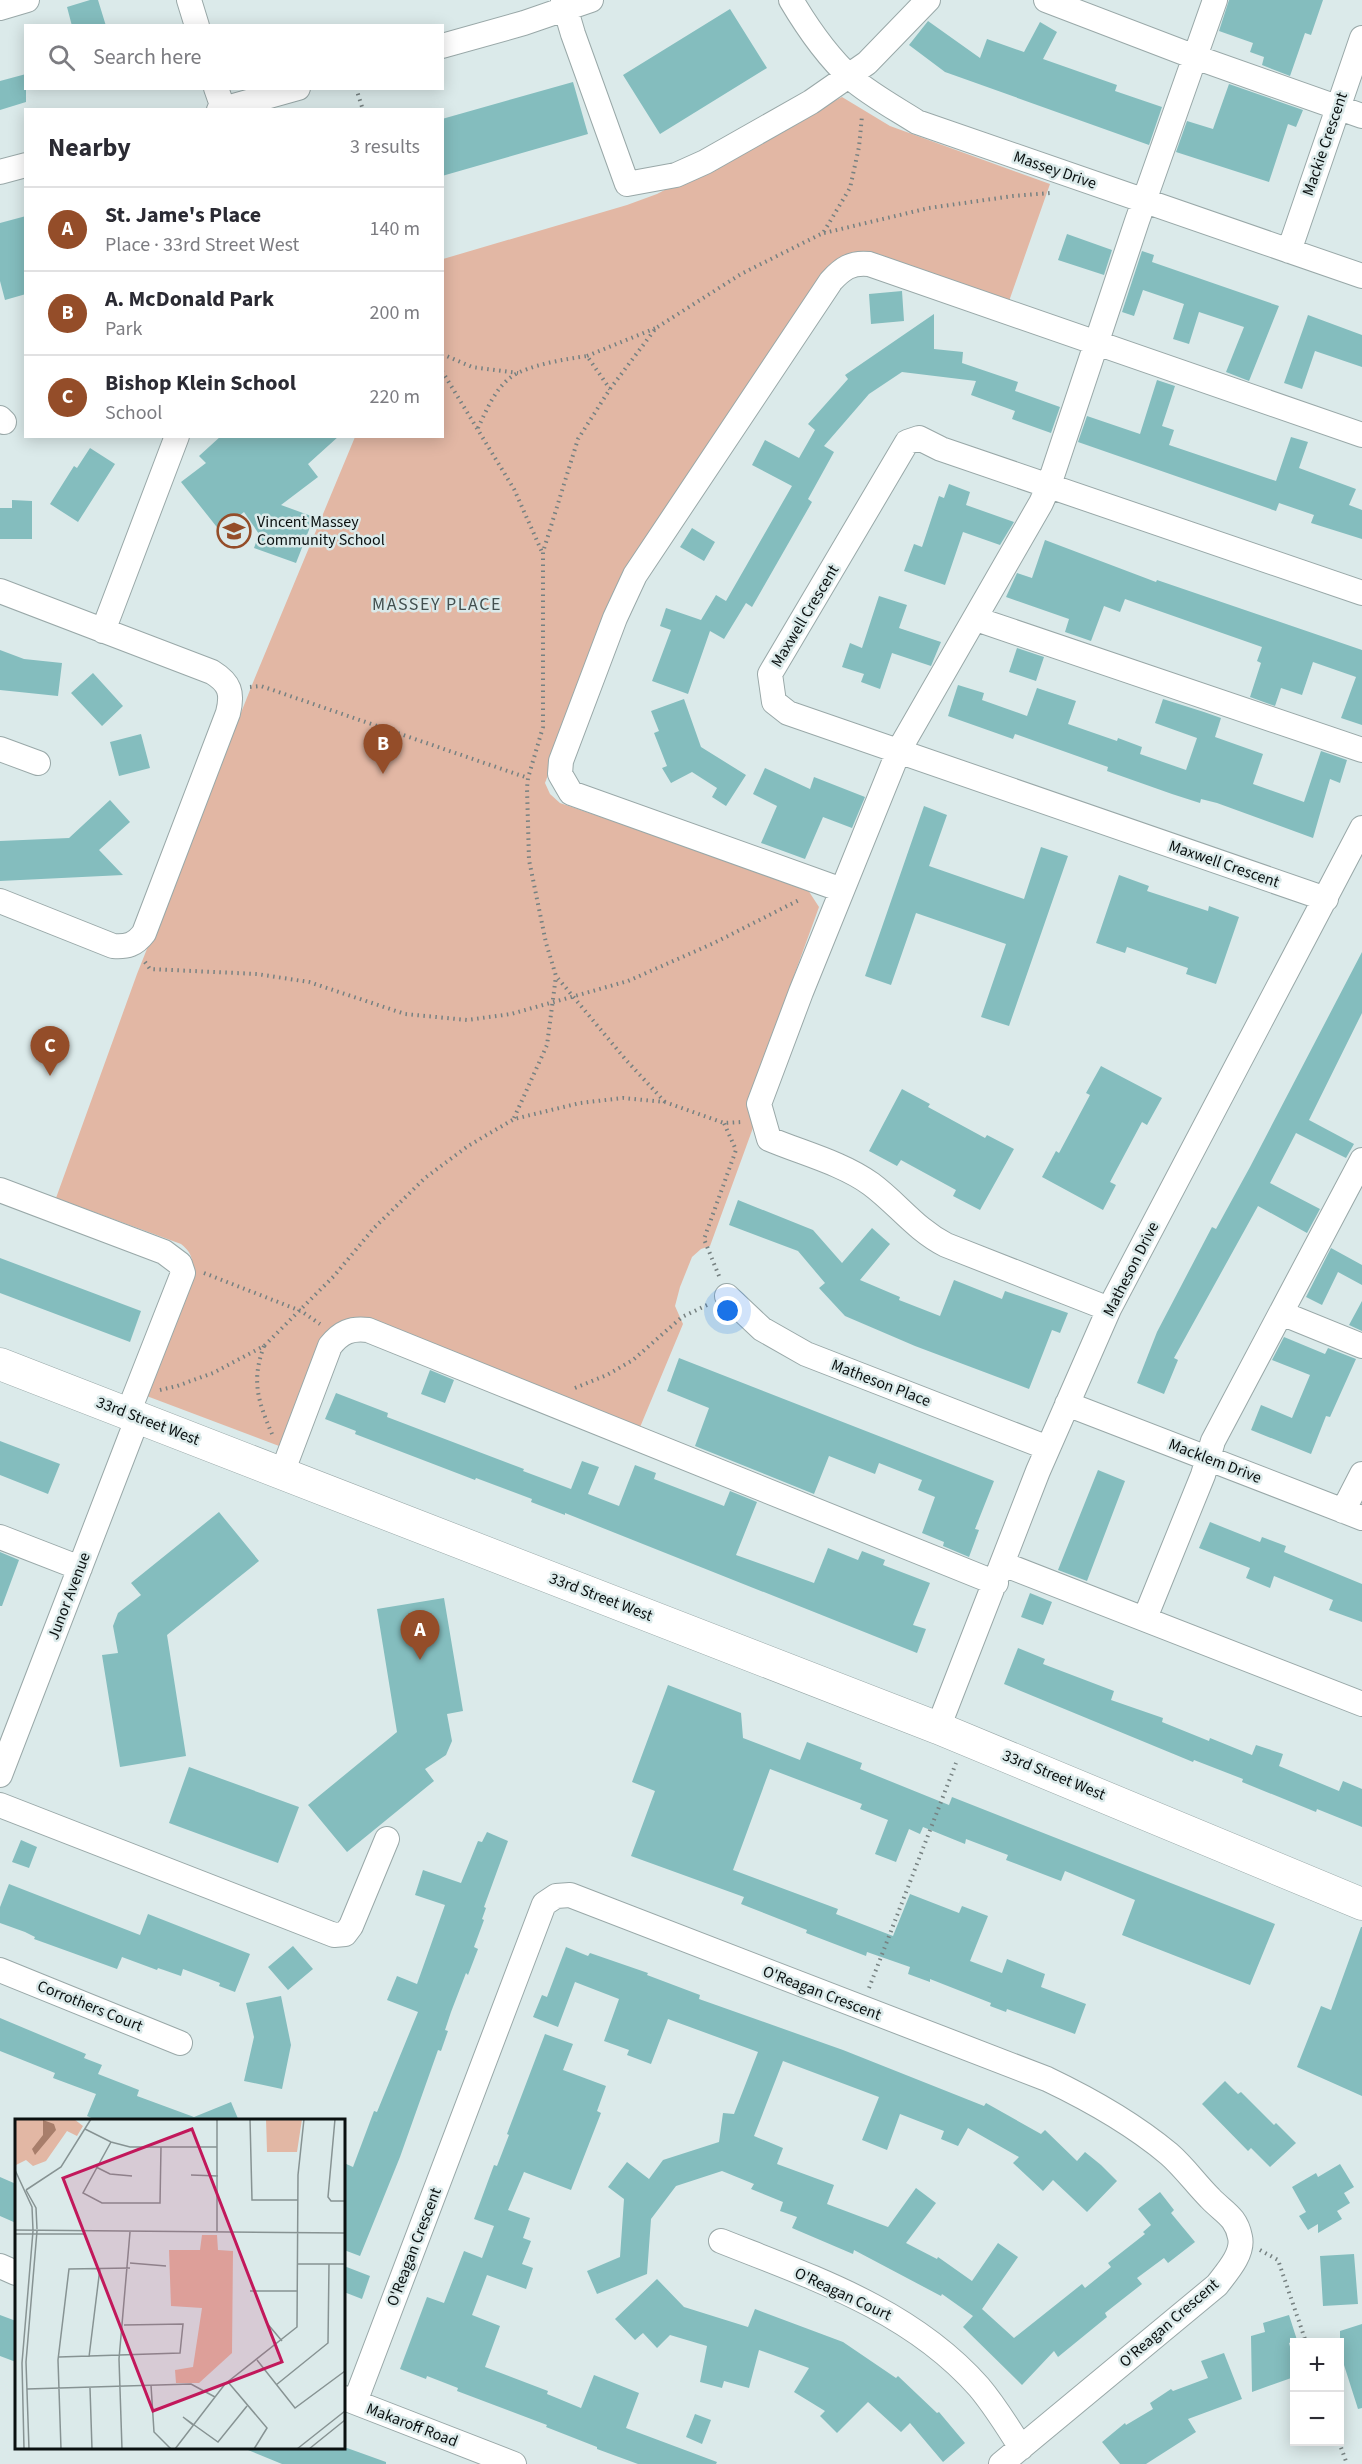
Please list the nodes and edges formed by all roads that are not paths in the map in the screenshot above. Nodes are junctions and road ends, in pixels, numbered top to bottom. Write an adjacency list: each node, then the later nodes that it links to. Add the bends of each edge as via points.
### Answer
1 (27, 0): 9 (street)
2 (189, 0): 10 (street)
3 (591, 0): 8 (street)
4 (791, 0): 14 (street, Massey Drive)
5 (928, 0): 14 (street, via 867,63)
6 (1046, 0): 13 (street)
7 (1215, 0): 13 (street)
8 (565, 5): 12 (street); 14 (street, via 627,184 676,175 705,162)
9 (0, 8)
10 (196, 24)
11 (1362, 38): 17 (street, Mackie Crescent)
12 (444, 45)
13 (1195, 57): 17 (street); 21 (street)
14 (849, 76): 21 (street, Massey Drive, via 917,122)
15 (287, 90): 16 (street)
16 (219, 102)
17 (1338, 108): 18 (street); 22 (street, Mackie Crescent)
18 (1362, 116)
19 (24, 166): 20 (street)
20 (0, 172)
21 (1144, 202): 22 (street, Massey Drive); 24 (street)
22 (1289, 250): 23 (street, Massey Drive)
23 (1362, 276)
24 (1096, 344): 25 (street); 27 (street); 37 (street, via 869,264 848,266 831,281 635,575 561,761 560,774 571,793)
25 (1362, 435)
26 (176, 438): 31 (street)
27 (1048, 485): 29 (street, Maxwell Crescent); 30 (street); 33 (street, Maxwell Crescent, via 919,438 907,442 770,674 774,702 788,713)
28 (0, 591): 31 (street)
29 (1362, 593)
30 (976, 619): 33 (street); 34 (street)
31 (103, 631): 39 (street, via 222,678 230,689 228,713 144,933 132,945 113,945)
32 (0, 749): 35 (street)
33 (899, 750): 37 (street); 38 (street, Maxwell Crescent)
34 (1362, 750)
35 (38, 763)
36 (1362, 828): 38 (street, Matheson Drive)
37 (835, 887): 43 (street, via 759,1104 770,1139 856,1175 939,1241)
38 (1326, 899): 43 (street, Matheson Drive)
39 (0, 902)
40 (1362, 1160): 44 (street)
41 (0, 1190): 48 (street, Junor Avenue, via 164,1252 180,1264 183,1272)
42 (727, 1296): 49 (street, Matheson Place, via 762,1329 806,1354)
43 (1109, 1309): 47 (street, Matheson Drive)
44 (1281, 1313): 45 (street); 50 (street, via 1213,1441)
45 (1362, 1346)
46 (0, 1364): 48 (main road, 33rd Street West)
47 (1067, 1404): 49 (street, Matheson Drive); 50 (street, Macklem Drive)
48 (133, 1415): 51 (main road, 33rd Street West); 55 (street, Junor Avenue)
49 (1048, 1448): 56 (street, Matheson Drive)
50 (1208, 1459): 53 (street, Macklem Drive); 57 (street)
51 (282, 1473): 56 (street, via 330,1346 347,1331 368,1330 542,1401); 59 (main road, 33rd Street West)
52 (1362, 1474): 53 (street)
53 (1352, 1515)
54 (0, 1537): 55 (street)
55 (81, 1568): 60 (street, Junor Avenue)
56 (1000, 1574): 57 (street); 59 (street, Matheson Drive)
57 (1145, 1618): 58 (street)
58 (1362, 1704)
59 (952, 1733): 62 (main road, 33rd Street West)
60 (0, 1775)
61 (0, 1805): 63 (street, via 334,1935 345,1934 351,1926)
62 (1201, 1835): 64 (main road, 33rd Street West); 65 (main road, 33rd Street West)
63 (387, 1839)
64 (1362, 1879)
65 (1362, 1904)
66 (0, 1970): 67 (street, Corrothers Court)
67 (180, 2043)
68 (721, 2241): 72 (street, O'Reagan Court, via 888,2312 954,2362 978,2386)
69 (0, 2266): 70 (street)
70 (15, 2272)
71 (349, 2400): 72 (street, O'Reagan Crescent, via 544,1904 556,1896 570,1895 1047,2079 1092,2100 1171,2156 1212,2201 1233,2217 1241,2239 1234,2262 1217,2285); 73 (street, Makaroff Road)
72 (1021, 2448): 74 (street, O'Reagan Crescent)
73 (514, 2464)
74 (1001, 2464)

